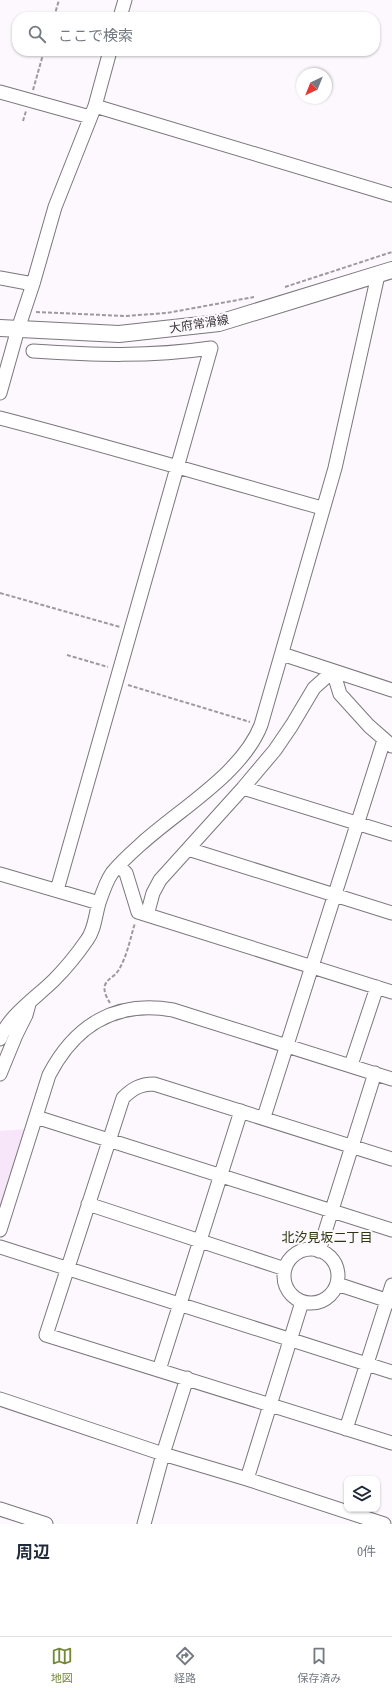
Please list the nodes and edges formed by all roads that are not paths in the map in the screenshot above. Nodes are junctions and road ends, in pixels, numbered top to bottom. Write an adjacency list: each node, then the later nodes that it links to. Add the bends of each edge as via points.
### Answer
1 (125, 0): 2 (street)
2 (121, 12)
3 (108, 56): 5 (street)
4 (0, 92): 5 (street, via 30,101)
5 (92, 111): 6 (street); 9 (street, via 55,207)
6 (392, 195)
7 (385, 273): 11 (main road, 大府常滑線, via 219,324 119,334); 16 (street, via 335,468)
8 (0, 278): 9 (street)
9 (33, 284): 11 (street)
10 (0, 328): 11 (main road, 大府常滑線)
11 (18, 329): 13 (street)
12 (33, 352): 15 (street, via 134,355 211,348)
13 (0, 393)
14 (0, 418): 15 (street)
15 (176, 468): 16 (street); 27 (street)
16 (322, 508): 17 (street)
17 (282, 654): 18 (street); 25 (street, via 256,738 225,774 140,844)
18 (333, 670): 19 (street); 20 (street, via 340,694); 21 (street, via 314,688 275,750)
19 (392, 690)
20 (388, 743): 22 (street)
21 (243, 788): 22 (street); 24 (street)
22 (358, 823): 23 (street); 28 (street)
23 (392, 834)
24 (188, 849): 28 (street); 30 (street, via 160,880)
25 (119, 866): 29 (street, via 112,873); 30 (street, via 126,873)
26 (0, 874): 27 (street)
27 (57, 890): 29 (street)
28 (334, 895): 31 (street); 32 (street)
29 (99, 903): 35 (street, via 88,939 56,978)
30 (142, 914): 32 (street)
31 (392, 914)
32 (312, 966): 33 (street); 37 (street)
33 (377, 987): 34 (street); 38 (street)
34 (392, 992)
35 (28, 1004): 36 (street, via 14,1016); 40 (street, via 26,1015)
36 (0, 1039)
37 (286, 1044): 38 (street); 43 (street, via 174,1010 157,1007 125,1010 95,1022 80,1032 58,1058 49,1075); 44 (street)
38 (351, 1065): 39 (street)
39 (375, 1073): 41 (street); 46 (street)
40 (0, 1074)
41 (392, 1078)
42 (241, 1111): 44 (street); 45 (street, via 154,1084 145,1084 136,1087 123,1098); 48 (street)
43 (36, 1117): 45 (street); 51 (street)
44 (264, 1117): 46 (street)
45 (109, 1140): 48 (street); 49 (street)
46 (352, 1146): 47 (street); 50 (street)
47 (392, 1159)
48 (220, 1175): 50 (street); 53 (street)
49 (88, 1204): 53 (street); 57 (street)
50 (332, 1212): 52 (street); 55 (street)
51 (0, 1230)
52 (392, 1230)
53 (199, 1241): 56 (street); 62 (street)
54 (0, 1247): 57 (street)
55 (319, 1251): 56 (street, via 310,1249 298,1253 288,1261); 58 (street, via 327,1254 335,1264)
56 (285, 1269): 61 (street, via 285,1285 289,1292)
57 (67, 1270): 62 (street); 65 (street, via 46,1334)
58 (337, 1284): 60 (street); 61 (street, via 327,1298 311,1304)
59 (392, 1285): 60 (street)
60 (390, 1301): 64 (street)
61 (302, 1302): 63 (street)
62 (179, 1305): 63 (street); 65 (street)
63 (291, 1340): 64 (street); 69 (street)
64 (367, 1364): 66 (street); 70 (street)
65 (159, 1370): 67 (street)
66 (392, 1372)
67 (188, 1378): 69 (street); 72 (street)
68 (0, 1399): 72 (street)
69 (271, 1405): 70 (street); 73 (street)
70 (346, 1429): 71 (street)
71 (392, 1444)
72 (163, 1454): 73 (street); 76 (street)
73 (247, 1479): 77 (street)
74 (0, 1509): 75 (street)
75 (46, 1524)
76 (144, 1524)
77 (384, 1524)

